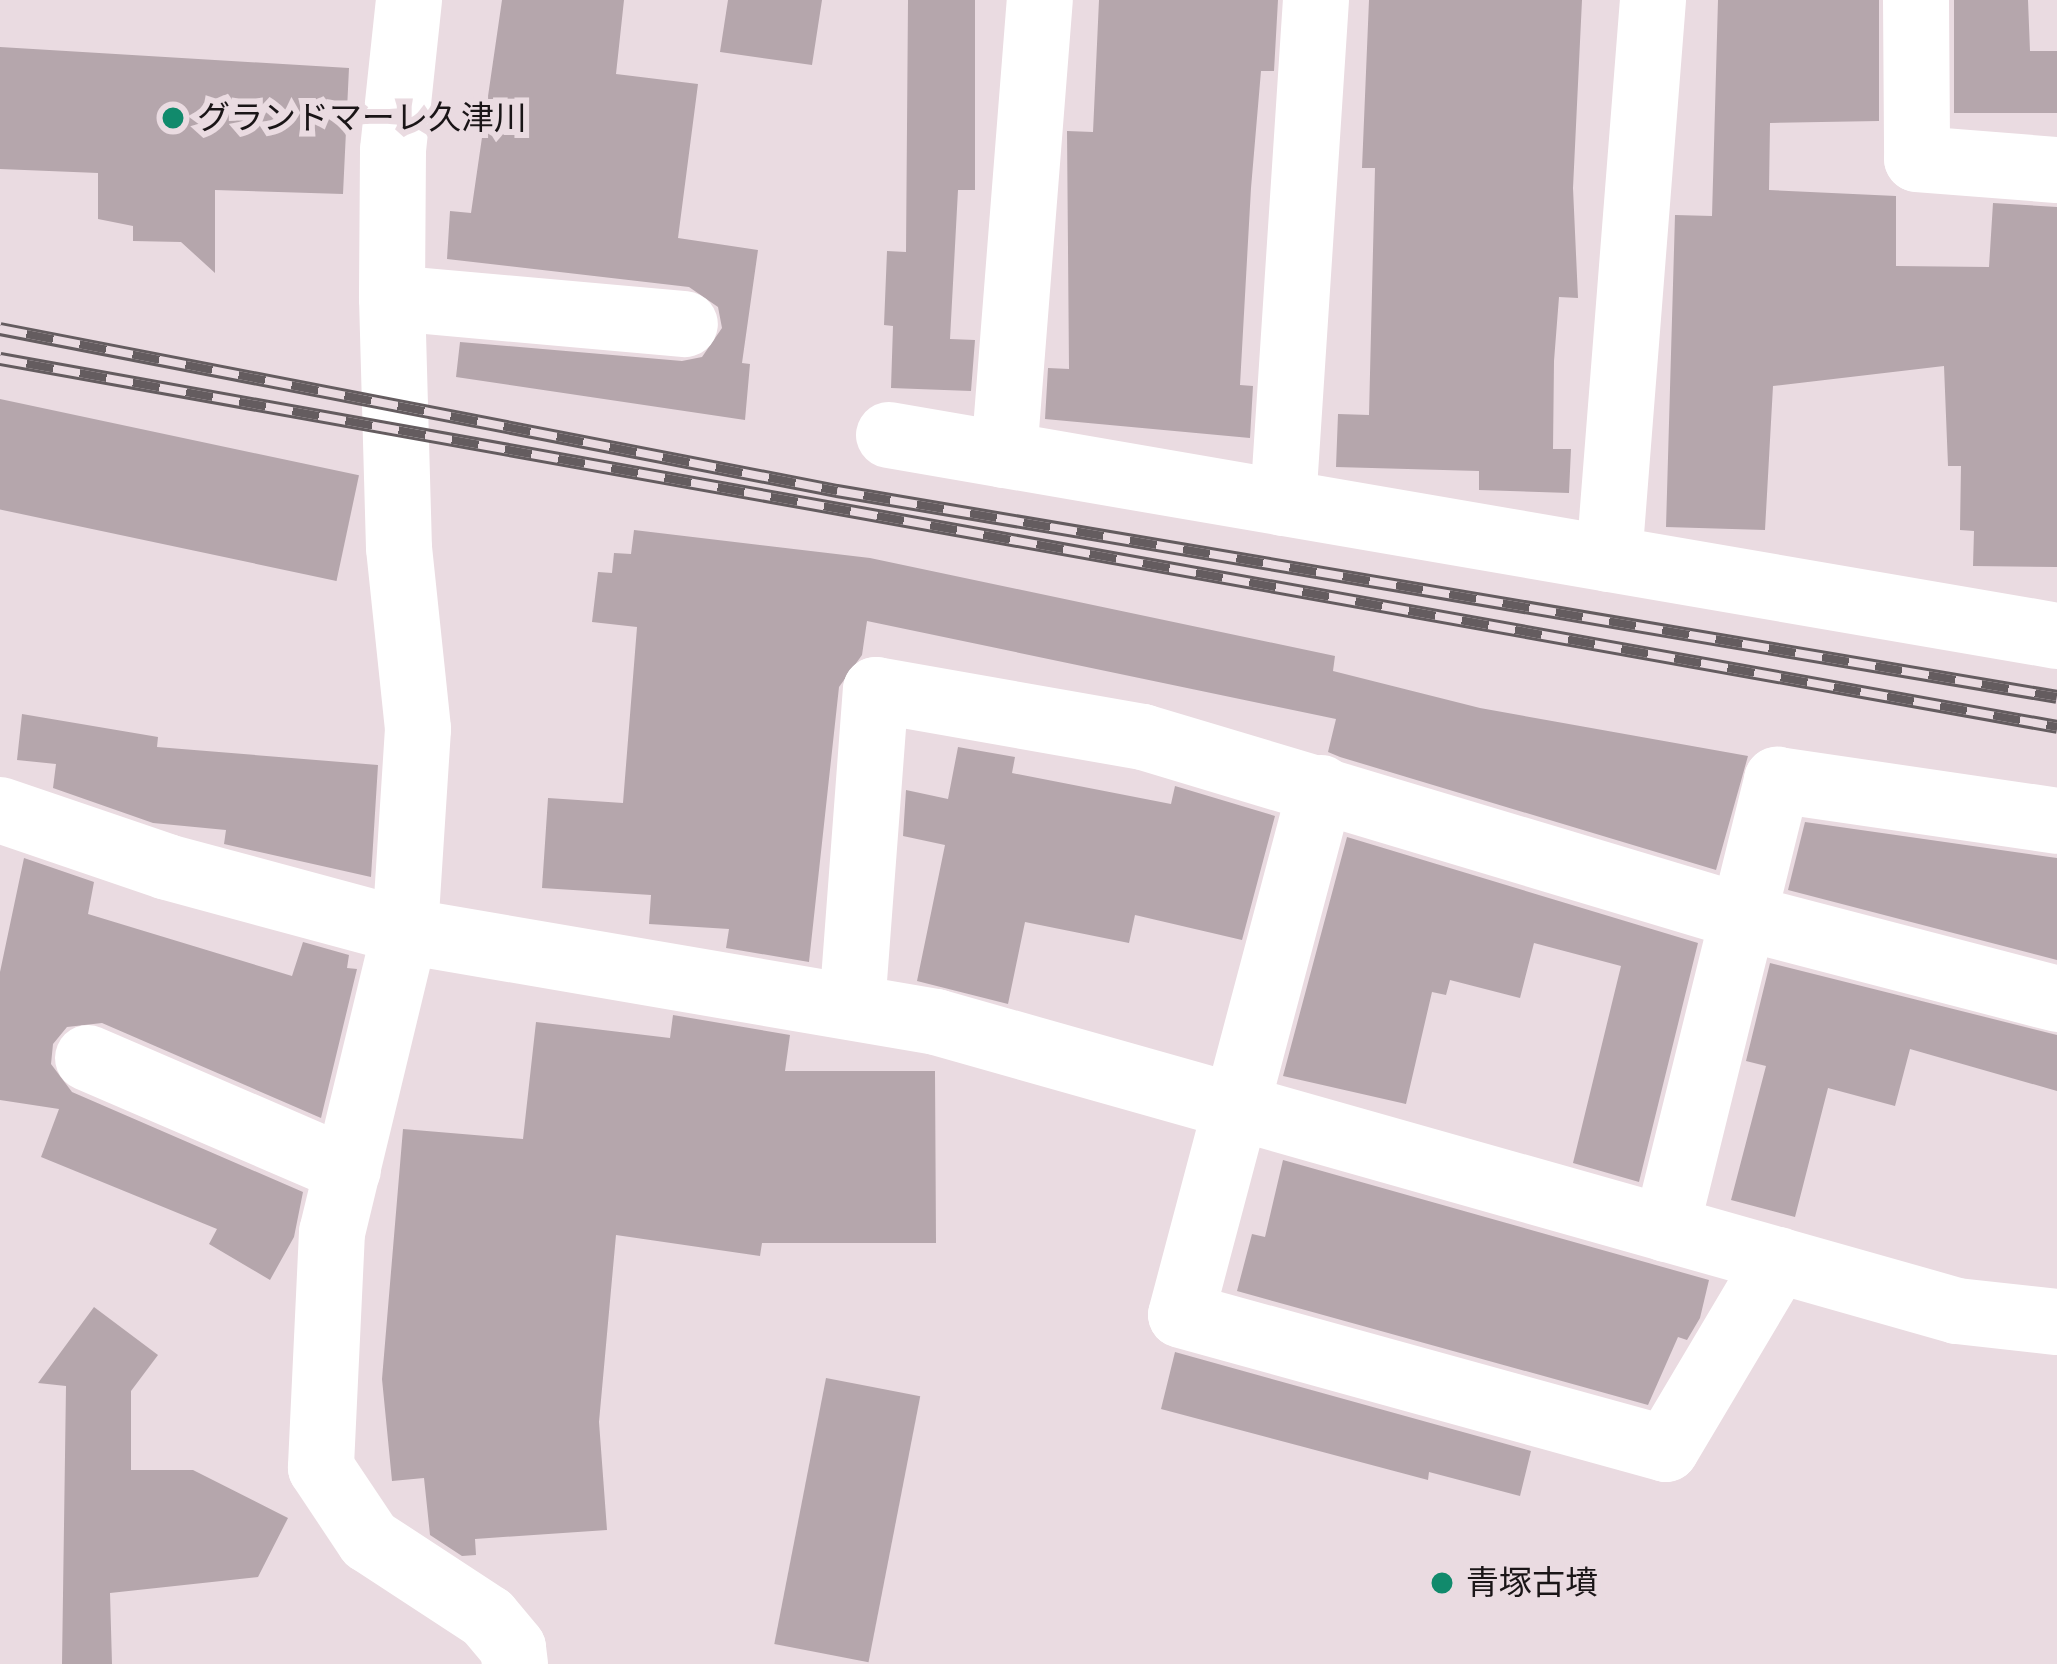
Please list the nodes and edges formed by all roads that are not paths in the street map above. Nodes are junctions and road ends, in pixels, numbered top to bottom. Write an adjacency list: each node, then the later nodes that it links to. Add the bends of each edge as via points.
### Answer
1 (1040, 0): 10 (street)
2 (1316, 0): 11 (street)
3 (1653, 0): 12 (street)
4 (1916, 0): 6 (street, via 1918,159)
5 (399, 1): 7 (street)
6 (2057, 170)
7 (392, 298): 8 (street); 18 (street, via 399,548 418,729)
8 (685, 324)
9 (889, 436): 10 (street)
10 (1004, 455): 11 (street)
11 (1283, 503): 12 (street)
12 (1609, 559): 13 (street)
13 (2057, 636)
14 (1321, 788): 17 (street); 20 (street, via 1143,736 876,690); 22 (street)
15 (3, 807): 18 (street, via 167,867)
16 (2057, 821): 17 (street, via 1777,779)
17 (1743, 917): 19 (street); 24 (street)
18 (405, 931): 20 (street); 23 (street)
19 (2057, 999)
20 (852, 1007): 22 (street, via 936,1022)
21 (88, 1058): 23 (street)
22 (1239, 1108): 24 (street); 25 (street, via 1181,1315 1666,1449)
23 (348, 1170): 27 (street, via 330,1255 321,1468 369,1540 488,1618 513,1648)
24 (1666, 1228): 25 (street)
25 (1778, 1260): 26 (street, via 1957,1311)
26 (2057, 1322)
27 (514, 1664)

